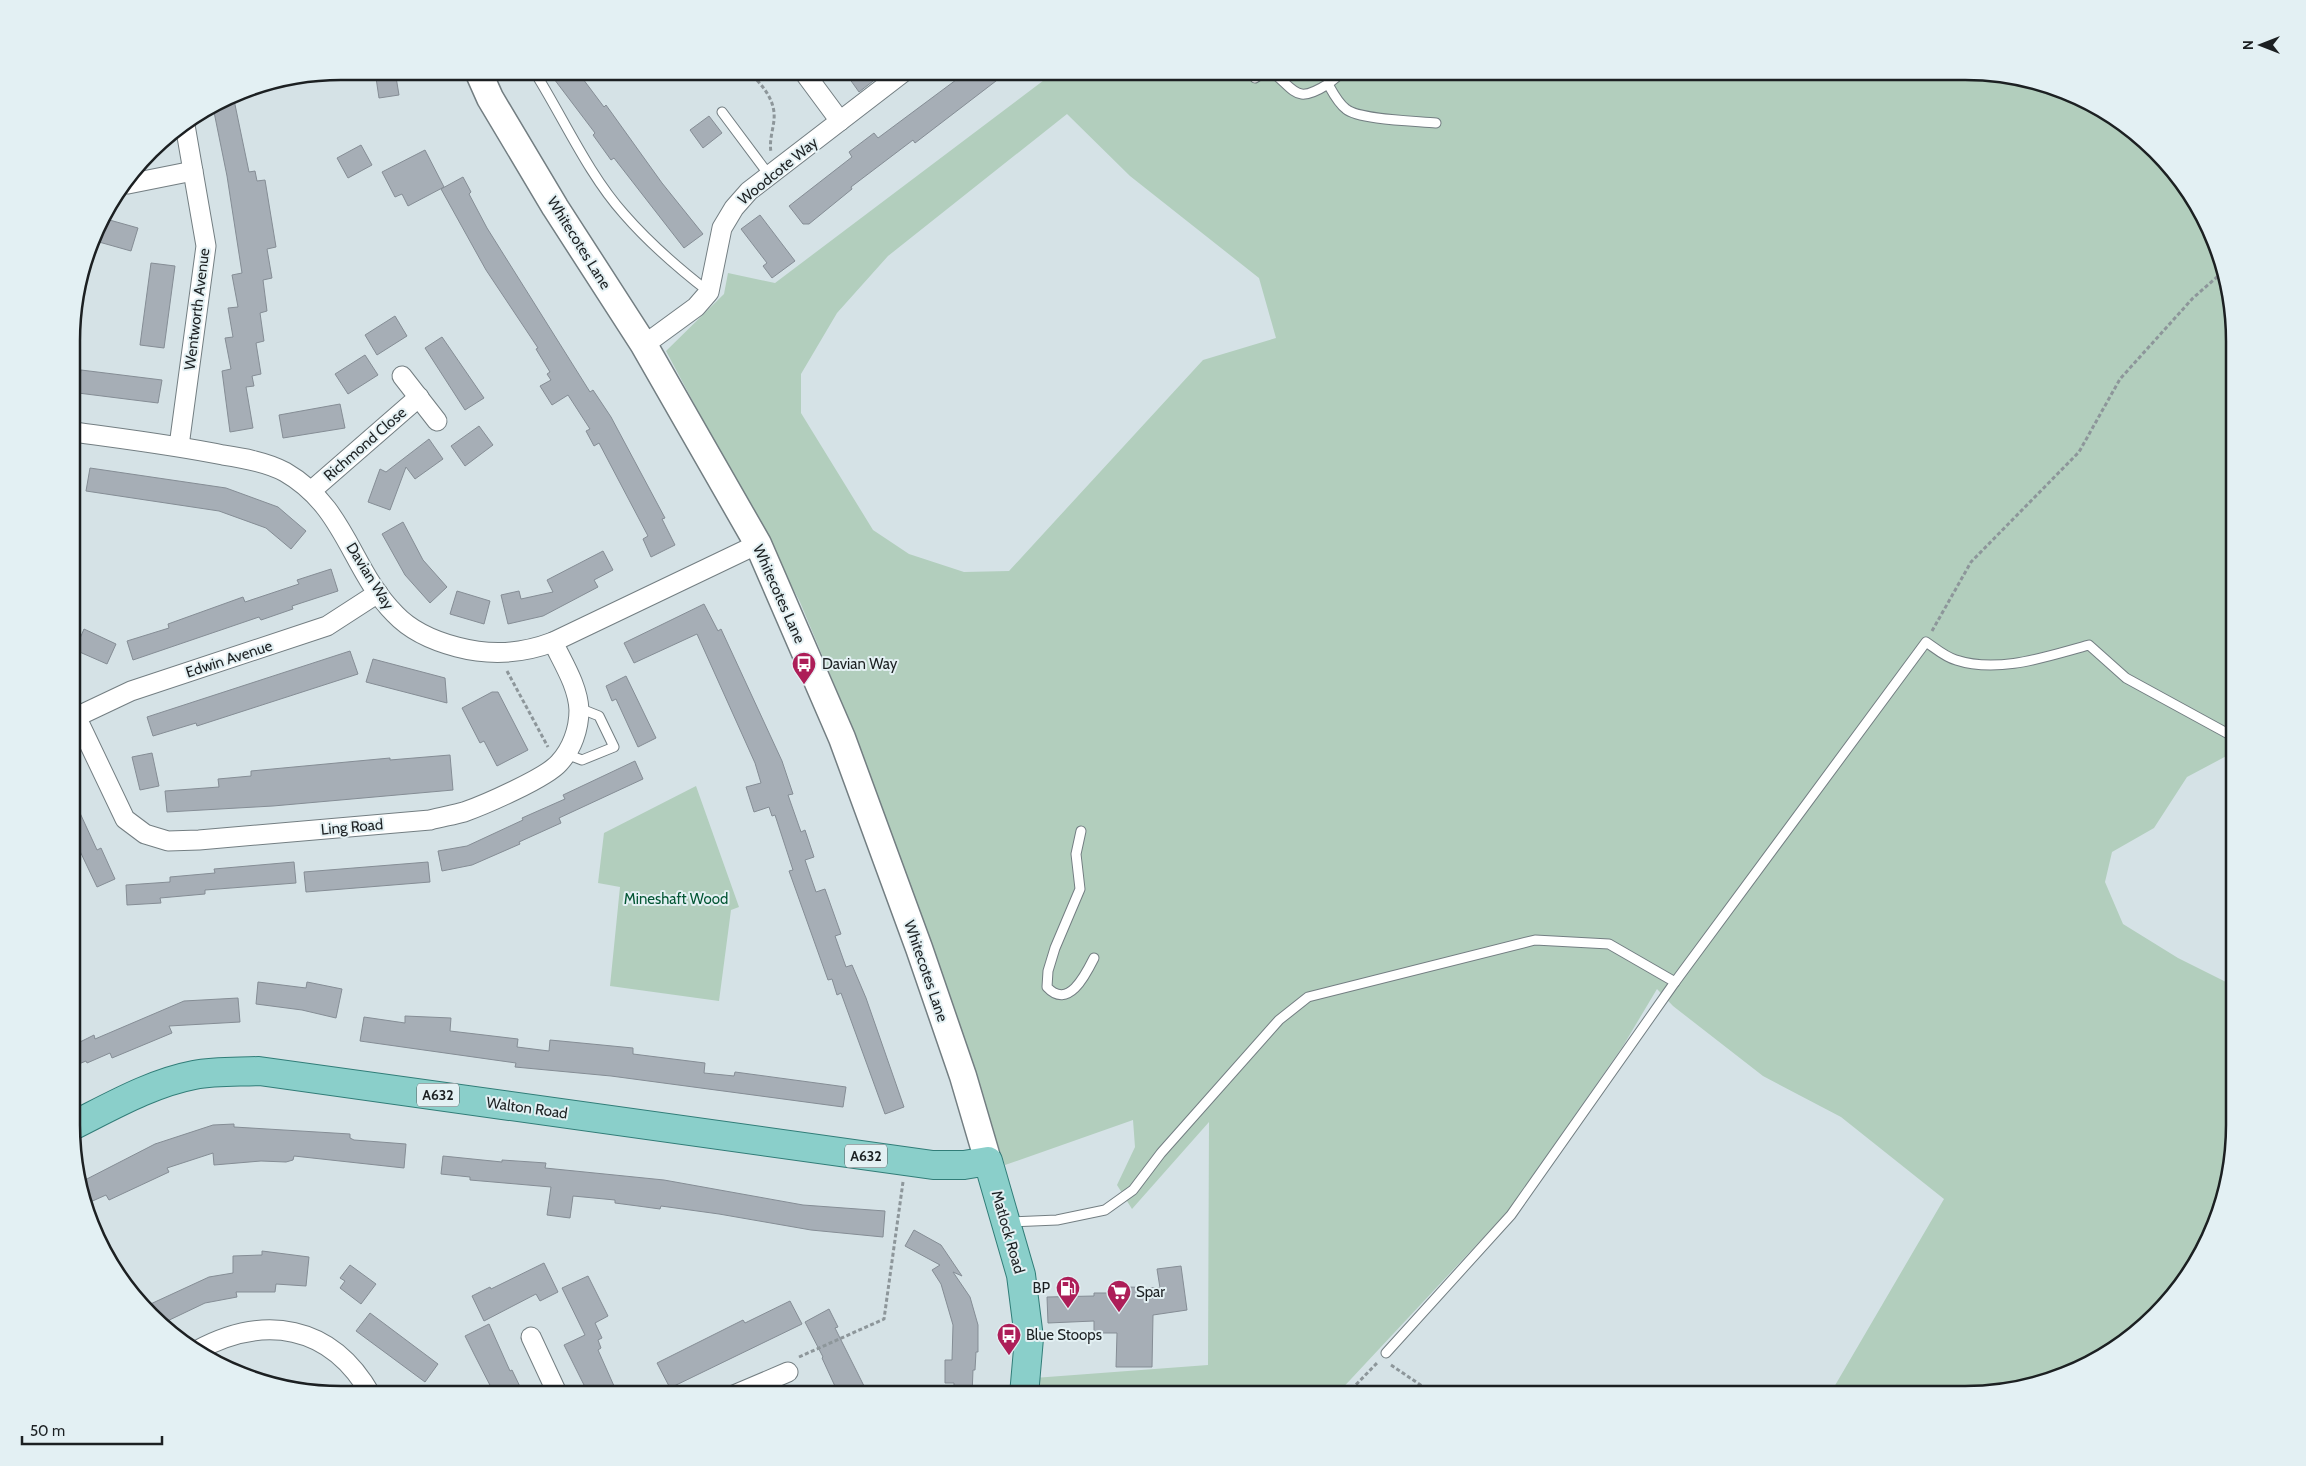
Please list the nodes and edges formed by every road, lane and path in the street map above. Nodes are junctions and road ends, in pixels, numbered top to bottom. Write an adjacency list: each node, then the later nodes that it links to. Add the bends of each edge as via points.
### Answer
1 (482, 80): 18 (street, Whitecotes Lane, via 555,207)
2 (540, 80): 17 (lane, via 575,144 623,213 667,259)
3 (756, 80): 14 (path, via 773,105 770,150)
4 (810, 80): 10 (street)
5 (893, 80): 10 (street, Woodcote Way)
6 (1282, 80): 8 (lane, via 1299,94 1308,95)
7 (1333, 80): 8 (lane)
8 (1328, 84): 11 (lane, via 1347,110 1378,118)
9 (722, 112): 14 (lane)
10 (840, 121): 14 (street, Woodcote Way)
11 (1436, 123)
12 (186, 131): 13 (street, Wentworth Avenue)
13 (193, 171): 15 (street); 23 (street, Wentworth Avenue, via 206,246)
14 (774, 172): 17 (street, Woodcote Way, via 749,191 722,228)
15 (133, 183)
16 (2218, 276): 28 (path, via 2193,298 2120,379 2079,452 1971,562)
17 (709, 292): 18 (street, via 696,307)
18 (644, 345): 25 (street, Whitecotes Lane)
19 (402, 376): 20 (street, Richmond Close)
20 (419, 397): 21 (street, Richmond Close); 24 (street, Richmond Close)
21 (437, 420)
22 (80, 433): 23 (street, Davian Way)
23 (179, 446): 24 (street, Davian Way, via 284,471)
24 (311, 491): 26 (street, Davian Way, via 331,512)
25 (758, 544): 27 (street, Davian Way); 39 (street, Whitecotes Lane, via 842,738 919,948)
26 (378, 593): 29 (street, Davian Way, via 395,614 416,631 441,643); 31 (street, Edwin Avenue, via 327,626 131,690)
27 (553, 642): 29 (street, Davian Way, via 535,649); 30 (street, via 574,685)
28 (1926, 642): 33 (lane, via 1955,660 1982,664 2027,662 2089,645 2126,678); 37 (lane)
29 (498, 654): 34 (path)
30 (579, 708): 34 (street, via 578,727); 34 (lane, via 599,716 614,747 582,760)
31 (80, 712)
32 (80, 724): 34 (street, Ling Road, via 125,819 145,834 168,841 430,820 464,812 538,778)
33 (2226, 733)
34 (562, 760)
35 (1081, 831): 36 (lane, via 1076,854 1080,889 1055,948 1047,988 1062,996 1072,992)
36 (1094, 958)
37 (1675, 982): 41 (lane, via 1609,944 1535,940 1308,997 1279,1020 1161,1153 1133,1190 1105,1210 1057,1220); 44 (lane, via 1511,1215)
38 (80, 1122): 40 (main road, Walton Road / A632, via 166,1083 223,1072 259,1071)
39 (988, 1161): 40 (main road, Walton Road / A632, via 942,1166); 41 (main road, Matlock Road)
40 (906, 1162): 45 (path, via 884,1318 798,1358)
41 (1007, 1222): 49 (main road, Matlock Road, via 1021,1275 1029,1338)
42 (531, 1337): 47 (street)
43 (205, 1347): 46 (street, via 240,1332 289,1331 309,1337 347,1362)
44 (1386, 1353): 50 (path); 51 (path, via 1389,1364)
45 (788, 1372): 48 (street)
46 (364, 1386)
47 (554, 1386)
48 (755, 1386)
49 (1025, 1386)
50 (1355, 1386)
51 (1422, 1386)

